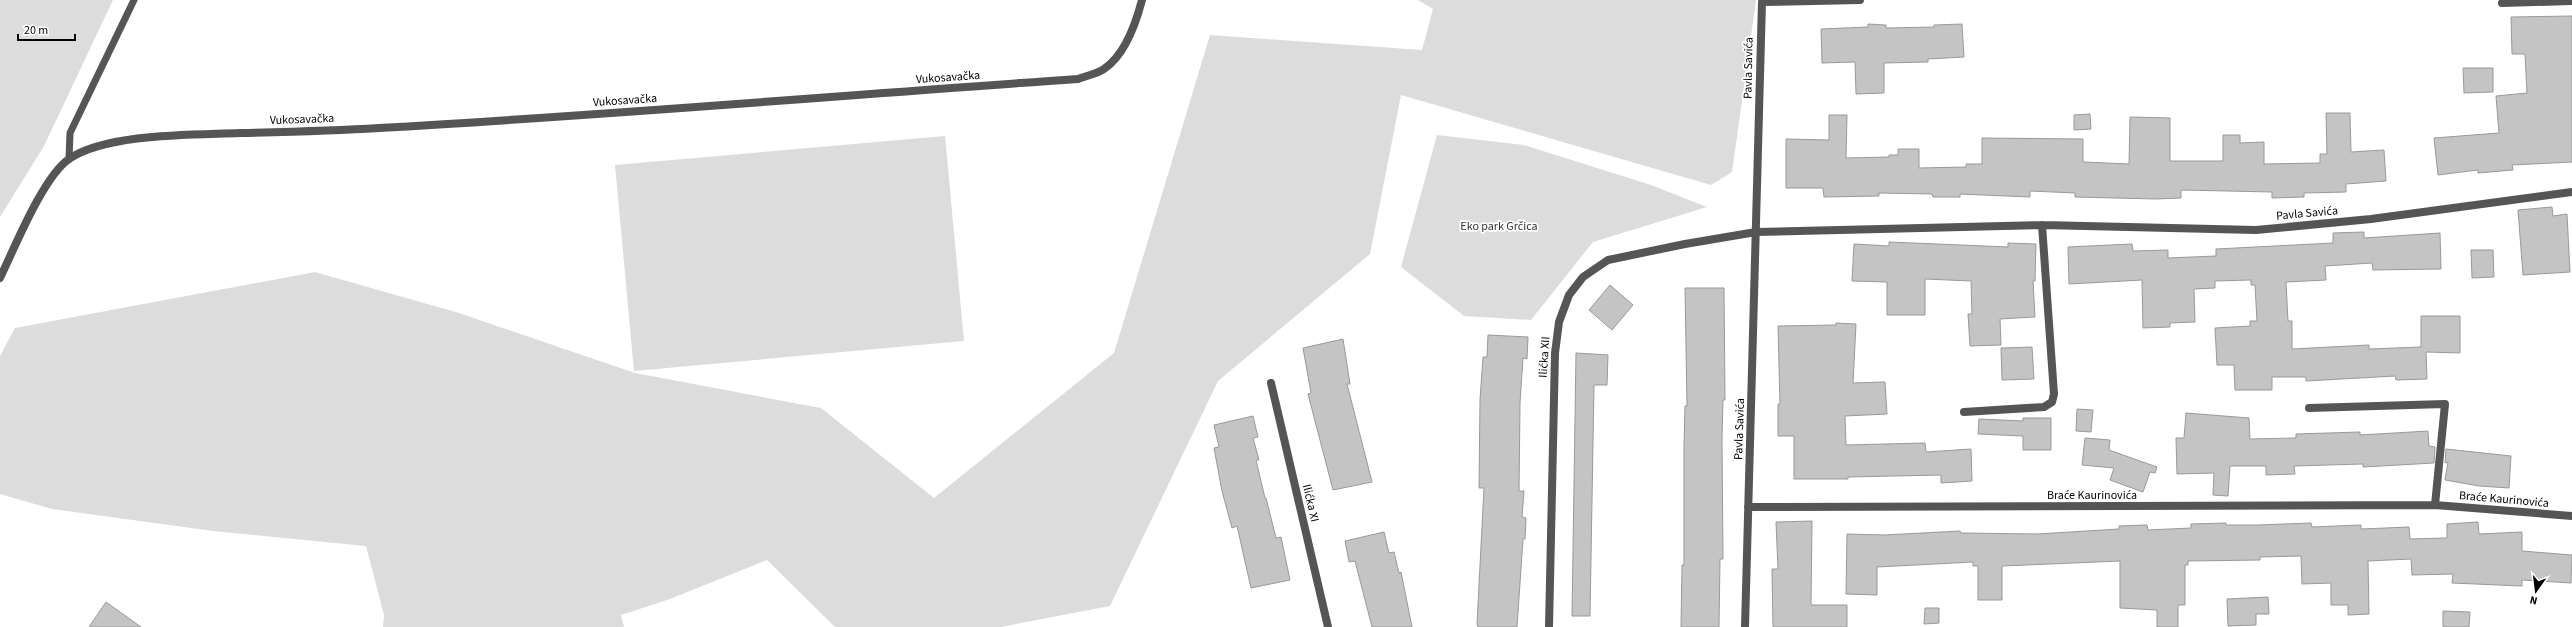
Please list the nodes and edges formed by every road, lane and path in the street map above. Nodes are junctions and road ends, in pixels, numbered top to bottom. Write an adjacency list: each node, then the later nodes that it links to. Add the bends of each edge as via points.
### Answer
1 (134, 0): 6 (lane, via 70,133)
2 (1142, 0): 6 (street, Vukosavačka, via 1130,34 1104,70 1078,79 509,121 356,130 186,135 96,147)
3 (1860, 0): 9 (street, Pavla Savića, via 1762,2)
4 (2572, 1): 5 (street)
5 (2502, 3)
6 (69, 159): 10 (street, via 49,181)
7 (2572, 192): 8 (street, Pavla Savića, via 2371,219 2256,230)
8 (2042, 225): 9 (street, Pavla Savića); 13 (street, via 2054,394 2052,402 2044,407)
9 (1756, 232): 15 (street, Pavla Savića); 18 (street, Ilićka XII, via 1608,260 1583,277 1569,295 1559,322 1554,353)
10 (0, 278)
11 (1271, 384): 17 (street, Ilićka XI)
12 (2309, 408): 14 (street, via 2445,404)
13 (1964, 412)
14 (2435, 506): 15 (street, Braće Kaurinovića); 16 (street, Braće Kaurinovića)
15 (1748, 507): 19 (street, Pavla Savića)
16 (2572, 516)
17 (1328, 627)
18 (1549, 627)
19 (1745, 627)

